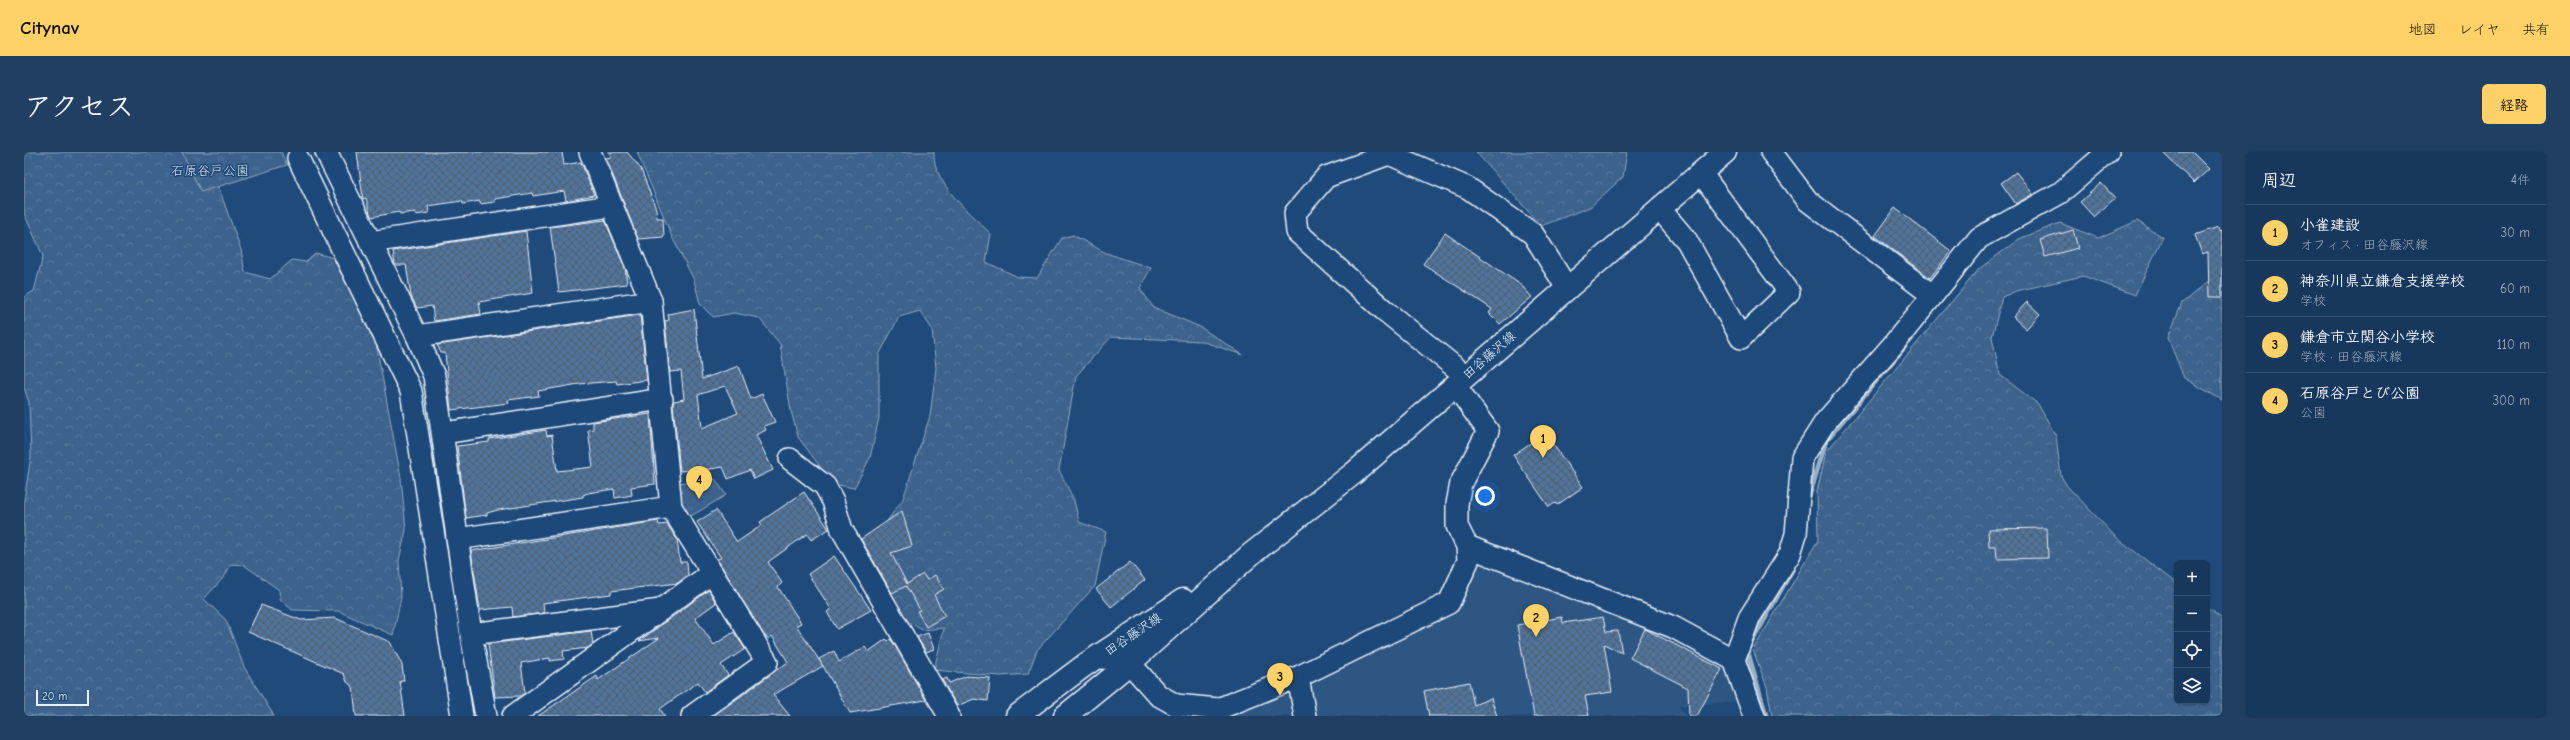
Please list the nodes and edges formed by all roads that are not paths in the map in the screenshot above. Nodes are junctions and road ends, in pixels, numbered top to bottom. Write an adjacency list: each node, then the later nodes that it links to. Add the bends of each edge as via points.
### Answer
1 (326, 152): 10 (street)
2 (590, 152): 8 (street)
3 (1725, 152): 7 (main road, 田谷藤沢線)
4 (1771, 152): 12 (street, via 1808,201)
5 (2108, 152): 12 (street, via 2060,194 1979,238)
6 (298, 158): 30 (street, via 411,391)
7 (1701, 173): 9 (main road, 田谷藤沢線); 9 (street, via 1789,292 1741,338 1687,241)
8 (611, 206): 10 (street); 13 (street)
9 (1660, 209): 11 (main road, 田谷藤沢線)
10 (370, 242): 14 (street)
11 (1567, 288): 15 (main road, 田谷藤沢線); 15 (street, via 1533,234 1468,188 1389,154 1326,177 1295,213 1296,232)
12 (1932, 295): 27 (street, via 1826,422 1802,458 1796,534 1790,554 1749,618)
13 (651, 301): 14 (street); 16 (street)
14 (417, 336): 17 (street, via 434,376)
15 (1460, 380): 21 (street, via 1488,431 1461,483 1458,497 1457,526); 22 (main road, 田谷藤沢線, via 1354,473)
16 (662, 399): 17 (street); 19 (street)
17 (444, 433): 20 (street)
18 (790, 459): 34 (street, via 825,486 833,501 842,530)
19 (671, 507): 20 (street); 23 (street)
20 (458, 539): 25 (street)
21 (1467, 546): 27 (street, via 1674,627); 29 (street, via 1468,561 1448,603)
22 (1250, 555): 26 (main road, 田谷藤沢線); 28 (main road, 田谷藤沢線)
23 (712, 573): 24 (street); 33 (street, via 767,662)
24 (664, 609): 25 (street); 32 (street)
25 (471, 634): 31 (street)
26 (1098, 658): 28 (street, via 1117,657); 35 (main road, 田谷藤沢線)
27 (1734, 660): 38 (street)
28 (1130, 663): 29 (street, via 1158,695 1176,705 1218,709); 36 (main road, 田谷藤沢線)
29 (1298, 676): 37 (street)
30 (462, 716)
31 (486, 716)
32 (513, 716)
33 (692, 716)
34 (949, 716)
35 (1017, 716)
36 (1064, 716)
37 (1305, 716)
38 (1754, 716)

